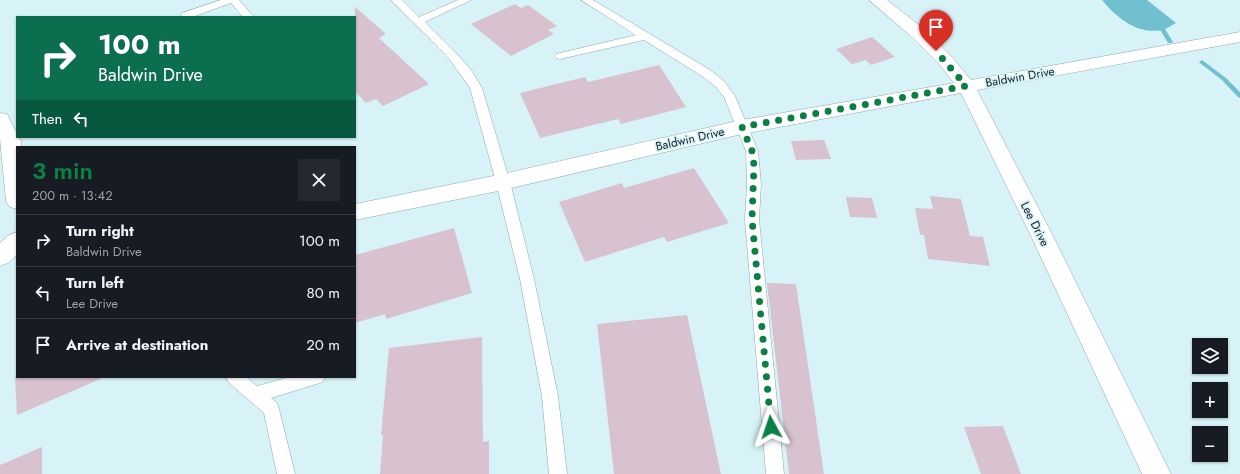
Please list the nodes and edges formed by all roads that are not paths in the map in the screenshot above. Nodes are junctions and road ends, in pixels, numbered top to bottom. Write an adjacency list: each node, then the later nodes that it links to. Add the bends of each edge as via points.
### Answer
1 (232, 0): 6 (lane); 7 (lane)
2 (396, 0): 8 (lane)
3 (466, 0): 8 (lane)
4 (586, 0): 9 (lane)
5 (877, 0): 12 (street, Lee Drive, via 918,33)
6 (186, 16)
7 (248, 16)
8 (419, 21): 15 (lane, via 452,55 476,88)
9 (646, 36): 11 (lane); 14 (lane, via 720,84 729,96)
10 (1240, 37): 12 (street, Baldwin Drive)
11 (560, 56)
12 (966, 86): 14 (street, Baldwin Drive); 26 (street, Lee Drive)
13 (0, 119): 16 (street, via 11,142)
14 (742, 127): 15 (street, Baldwin Drive); 25 (lane, via 752,151 754,165 752,219)
15 (503, 182): 17 (street, Baldwin Drive); 24 (lane, via 527,279 550,396)
16 (16, 191)
17 (356, 212)
18 (16, 242): 19 (street)
19 (0, 257)
20 (235, 378): 22 (lane)
21 (314, 378): 22 (lane)
22 (254, 395): 23 (lane, via 271,409)
23 (286, 474)
24 (558, 474)
25 (776, 474)
26 (1157, 474)

